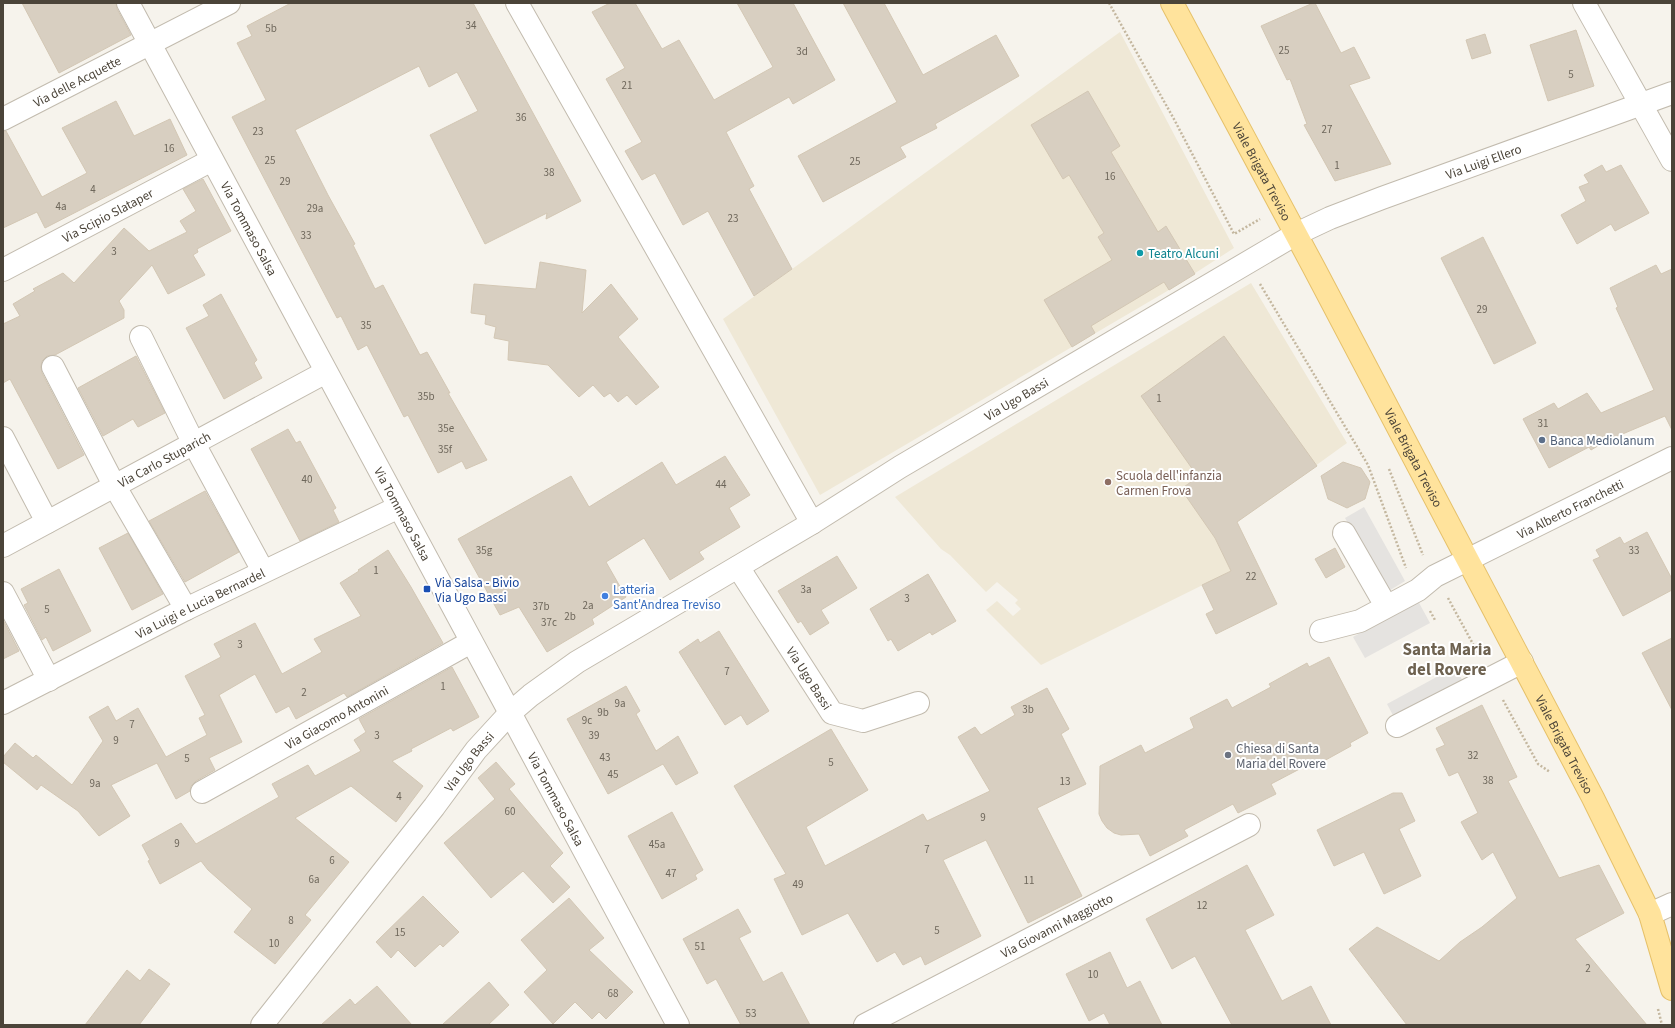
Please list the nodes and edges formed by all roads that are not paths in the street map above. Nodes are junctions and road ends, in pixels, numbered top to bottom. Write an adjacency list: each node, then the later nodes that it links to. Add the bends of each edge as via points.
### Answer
1 (128, 3): 6 (street, Via Tommaso Salsa)
2 (229, 3): 6 (street, Via delle Acquette)
3 (517, 3): 23 (street)
4 (1172, 3): 12 (main road, Viale Brigata Treviso)
5 (1584, 3): 8 (street)
6 (151, 44): 9 (street, Via delle Acquette); 10 (street, Via Tommaso Salsa)
7 (1672, 93): 8 (street, Via Luigi Ellero)
8 (1641, 104): 11 (street); 12 (street, Via Luigi Ellero, via 1382,198)
9 (3, 119)
10 (212, 160): 13 (street, Via Scipio Slataper); 16 (street, Via Tommaso Salsa)
11 (1672, 160)
12 (1296, 234): 23 (street, Via Ugo Bassi, via 900,467); 26 (main road, Viale Brigata Treviso)
13 (3, 270)
14 (141, 337): 18 (street)
15 (53, 367): 20 (street)
16 (326, 372): 18 (street, Via Carlo Stuparich); 21 (street, Via Tommaso Salsa)
17 (3, 438): 22 (street)
18 (193, 442): 20 (street, Via Carlo Stuparich); 28 (street)
19 (1672, 458): 26 (street, Via Alberto Franchetti)
20 (114, 485): 22 (street, Via Carlo Stuparich); 31 (street)
21 (399, 507): 28 (street, Via Luigi e Lucia Bernardel); 33 (street, Via Tommaso Salsa)
22 (47, 522): 25 (street, Via Carlo Stuparich)
23 (812, 523): 27 (street, Via Ugo Bassi)
24 (1344, 533): 30 (street)
25 (3, 546)
26 (1468, 559): 30 (street, Via Alberto Franchetti, via 1435,576 1418,590); 34 (main road, Viale Brigata Treviso)
27 (738, 567): 37 (street, Via Ugo Bassi, via 832,713 863,721); 38 (street, Via Ugo Bassi, via 577,662)
28 (263, 571): 31 (street, Via Luigi e Lucia Bernardel)
29 (3, 593): 35 (street)
30 (1386, 606): 32 (street, Via Alberto Franchetti, via 1360,620)
31 (186, 609): 35 (street, Via Luigi e Lucia Bernardel)
32 (1321, 631)
33 (471, 642): 38 (street, Via Tommaso Salsa); 40 (street, Via Giacomo Antonini)
34 (1522, 662): 39 (street); 43 (main road, Viale Brigata Treviso)
35 (49, 680): 36 (street, Via Luigi e Lucia Bernardel)
36 (3, 703)
37 (918, 703)
38 (510, 713): 46 (street, Via Ugo Bassi, via 476,750); 47 (street, Via Tommaso Salsa)
39 (1397, 726)
40 (202, 792)
41 (1249, 825): 48 (street, Via Giovanni Maggiotto)
42 (1672, 904): 43 (street)
43 (1650, 914): 44 (street); 45 (main road, Viale Brigata Treviso)
44 (1672, 919)
45 (1672, 989)
46 (262, 1025)
47 (678, 1025)
48 (865, 1025)

